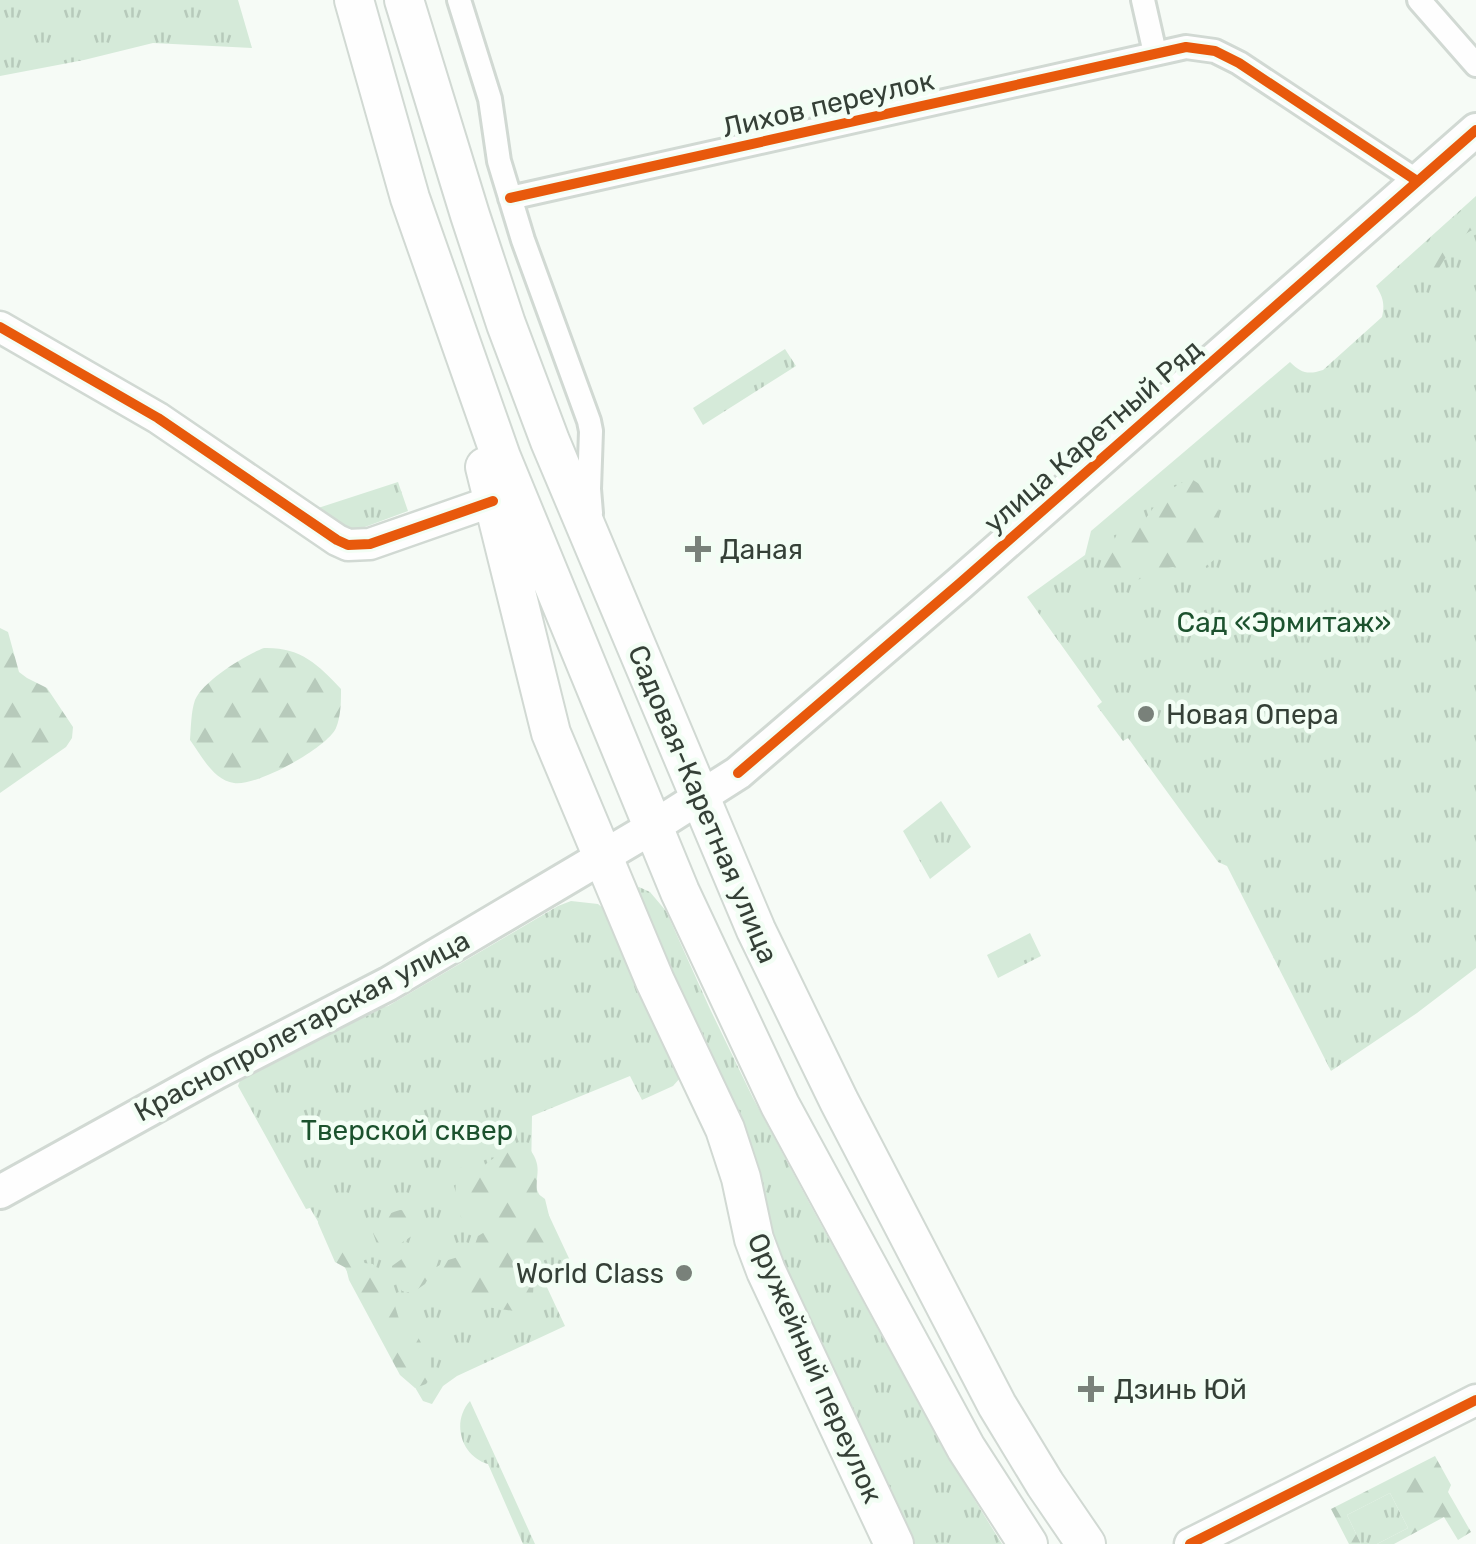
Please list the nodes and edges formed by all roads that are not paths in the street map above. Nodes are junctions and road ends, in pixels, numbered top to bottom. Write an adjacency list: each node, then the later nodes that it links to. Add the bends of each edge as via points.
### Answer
1 (342, 0): 7 (main road)
2 (354, 0): 7 (main road, Садовая-Каретная улица)
3 (460, 0): 12 (street)
4 (1142, 0): 8 (street)
5 (1420, 0): 9 (street)
6 (409, 7): 16 (main road, Садовая-Каретная улица, via 506,324)
7 (364, 38): 14 (main road, Садовая-Каретная улица)
8 (1155, 52): 11 (street, Лихов переулок, via 1186,47 1239,62); 12 (street, Лихов переулок)
9 (1476, 65)
10 (1476, 130): 11 (main road, улица Каретный Ряд)
11 (1417, 182): 17 (main road, улица Каретный Ряд, via 960,583)
12 (510, 198): 16 (street, via 589,421)
13 (0, 327): 15 (street, via 158,418 348,545 370,544)
14 (456, 332): 15 (main road, Садовая-Каретная улица); 18 (main road, Садовая-Каретная улица)
15 (493, 501): 19 (main road, Садовая-Каретная улица, via 548,722)
16 (595, 552): 17 (main road, Садовая-Каретная улица)
17 (699, 798): 18 (main road, улица Каретный Ряд); 22 (main road, Садовая-Каретная улица, via 838,1101)
18 (653, 828): 19 (main road, улица Каретный Ряд); 23 (main road, Садовая-Каретная улица, via 780,1105)
19 (603, 858): 20 (main road, Краснопролетарская улица, via 388,984); 24 (main road, Оружейный переулок, via 725,1129 766,1271)
20 (0, 1192)
21 (1476, 1400): 27 (street)
22 (1044, 1484): 23 (main road, via 1048,1500 1040,1514 1016,1519); 26 (main road, Садовая-Каретная улица)
23 (1004, 1509): 25 (main road, Садовая-Каретная улица)
24 (894, 1544)
25 (1028, 1544)
26 (1086, 1544)
27 (1190, 1544)

